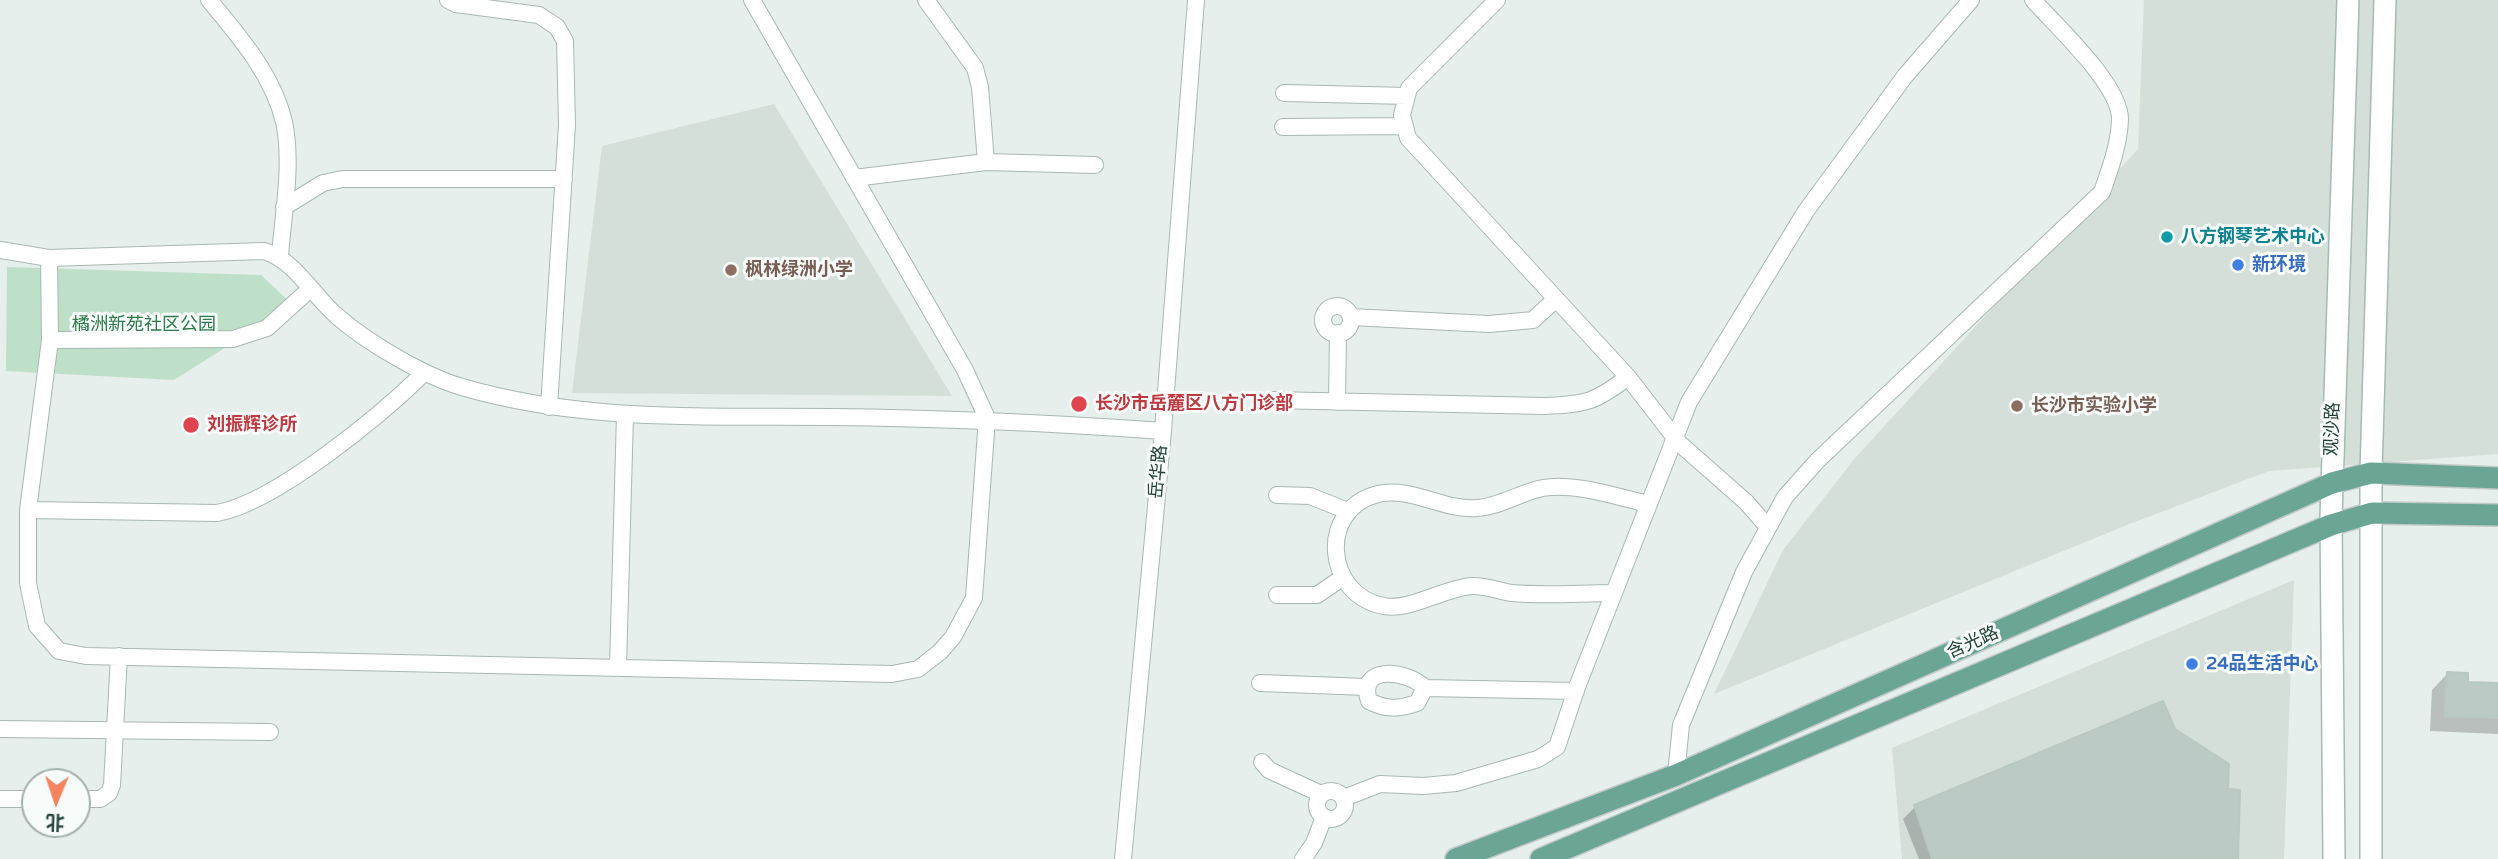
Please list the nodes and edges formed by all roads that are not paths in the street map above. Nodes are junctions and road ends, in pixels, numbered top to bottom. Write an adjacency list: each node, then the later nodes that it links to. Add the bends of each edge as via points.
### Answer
1 (209, 0): 19 (street, via 250,48 278,104 286,144)
2 (448, 0): 18 (street, via 539,15 556,27 565,41 567,59)
3 (752, 0): 17 (street)
4 (926, 0): 15 (street, via 975,68)
5 (1196, 0): 35 (street, 岳华路)
6 (1497, 0): 12 (street, via 1409,88)
7 (1971, 0): 36 (street, via 1905,76 1805,211 1689,402)
8 (2033, 0): 47 (street, via 2104,78 2120,117 2114,159 2102,192 1818,460 1785,497)
9 (2348, 0): 39 (main road, 观沙路)
10 (2385, 0): 37 (main road)
11 (1284, 93): 12 (street)
12 (1407, 96): 13 (street, via 1402,115)
13 (1405, 126): 14 (street); 24 (street, via 1408,138)
14 (1283, 127)
15 (986, 162): 16 (street); 17 (street)
16 (1095, 165)
17 (854, 178): 34 (street, via 965,370)
18 (564, 179): 19 (street, via 343,179 323,183); 32 (street)
19 (284, 207): 21 (street)
20 (0, 250): 22 (street)
21 (280, 256): 22 (street, via 264,251); 23 (street)
22 (49, 258): 27 (street)
23 (310, 289): 27 (street, via 267,328 233,339); 28 (street, via 338,317)
24 (1556, 299): 25 (street, via 1533,320 1489,324); 29 (street)
25 (1352, 317): 26 (street, via 1349,326); 26 (street, via 1344,307 1325,313 1325,327)
26 (1338, 333): 31 (street)
27 (50, 340): 42 (street)
28 (424, 373): 32 (street); 42 (street, via 356,432 236,510)
29 (1628, 377): 31 (street, via 1584,404); 36 (street)
30 (1272, 400): 31 (street)
31 (1337, 402)
32 (549, 407): 33 (street)
33 (625, 415): 34 (street); 52 (street)
34 (987, 418): 35 (street); 52 (street, via 974,598 953,637 918,669 892,674)
35 (1163, 431): 68 (street, 岳华路)
36 (1673, 437): 41 (street); 47 (street)
37 (2371, 473): 38 (main road, 含光路); 39 (main road, 含光路); 44 (main road)
38 (2498, 478)
39 (2332, 483): 46 (main road, 观沙路); 61 (main road, 含光路)
40 (1277, 495): 43 (street, via 1310,496)
41 (1648, 504): 43 (street, via 1600,492 1545,487 1479,509 1456,508 1404,493 1380,493 1355,503); 49 (street)
42 (28, 510): 51 (street, via 29,583 37,626 59,651)
43 (1348, 511): 48 (street, via 1336,546)
44 (2372, 513): 45 (main road, 含光路); 46 (main road, 含光路); 73 (main road)
45 (2498, 515)
46 (2331, 525): 71 (main road, 含光路); 72 (main road, 观沙路)
47 (1768, 527): 61 (street, via 1744,572 1681,725)
48 (1342, 578): 49 (street, via 1360,600 1386,607 1404,607 1446,590 1475,586 1511,593); 50 (street, via 1317,595)
49 (1614, 593): 56 (street)
50 (1277, 594)
51 (119, 656): 52 (street); 58 (street)
52 (618, 667)
53 (1260, 683): 54 (street)
54 (1367, 687): 55 (street, via 1381,674 1399,673 1415,677); 55 (street, via 1369,701 1383,708 1417,703)
55 (1425, 688): 56 (street)
56 (1576, 691): 66 (street, via 1557,747 1538,760 1456,783 1380,784)
57 (0, 729): 58 (street)
58 (114, 731): 59 (street); 65 (street, via 109,793)
59 (270, 732)
60 (1262, 762): 62 (street, via 1269,770)
61 (1676, 775): 70 (main road, 含光路)
62 (1321, 794): 66 (street, via 1338,792); 67 (street, via 1318,811)
63 (0, 799): 64 (street)
64 (21, 799)
65 (91, 799)
66 (1344, 799): 67 (street, via 1341,815)
67 (1324, 817): 69 (street)
68 (1123, 859)
69 (1303, 859)
70 (1456, 859)
71 (1541, 859)
72 (2334, 859)
73 (2371, 859)

